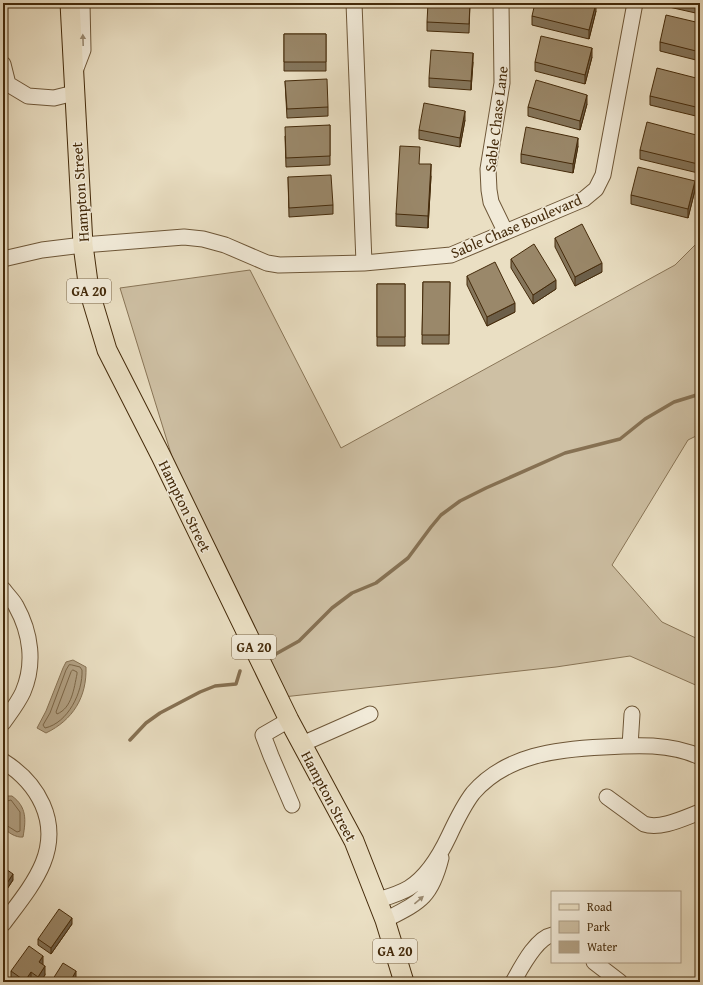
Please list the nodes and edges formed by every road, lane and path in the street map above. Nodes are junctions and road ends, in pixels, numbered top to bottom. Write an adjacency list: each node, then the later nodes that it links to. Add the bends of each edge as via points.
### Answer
1 (70, 3): 7 (main road, Hampton Street / GA 20)
2 (82, 3): 7 (street, one-way to 2, via 83,50)
3 (354, 3): 12 (street)
4 (501, 3): 9 (street, Sable Chase Lane, via 502,83 488,169 491,202)
5 (635, 3): 9 (street, Sable Chase Boulevard, via 600,183 584,199)
6 (3, 64): 8 (street)
7 (74, 84): 8 (street, via 54,98 28,96); 10 (main road, Hampton Street / GA 20)
8 (6, 86)
9 (505, 231): 12 (street, Sable Chase Boulevard, via 451,255)
10 (83, 245): 11 (street, Sable Chase Boulevard); 12 (street, Sable Chase Boulevard, via 184,237 224,245 279,266); 16 (main road, Hampton Street / GA 20, via 89,290 107,350)
11 (3, 258)
12 (364, 263)
13 (3, 589): 17 (street, via 16,606 25,625 31,658 29,676 22,694)
14 (370, 714): 18 (street)
15 (632, 714): 19 (street)
16 (288, 720): 18 (main road, Hampton Street / GA 20); 23 (street, via 263,735)
17 (3, 723)
18 (302, 744): 26 (main road, Hampton Street / GA 20, via 354,841)
19 (630, 746): 20 (street, via 664,747); 25 (street, via 569,748 526,759 506,768 473,793 461,811)
20 (700, 757)
21 (3, 761): 28 (street, via 25,777 32,786 43,804 48,824 44,861 28,890)
22 (607, 797): 24 (street, via 650,827)
23 (292, 805)
24 (700, 812)
25 (444, 848): 26 (street, via 416,882 399,893); 27 (street, one-way to 25, via 414,904 428,892 437,874)
26 (378, 900): 27 (main road, Hampton Street / GA 20)
27 (385, 920): 31 (main road, Hampton Street / GA 20)
28 (3, 924)
29 (551, 934): 32 (street, via 540,940)
30 (595, 963): 33 (street)
31 (404, 982)
32 (513, 982)
33 (620, 982)

